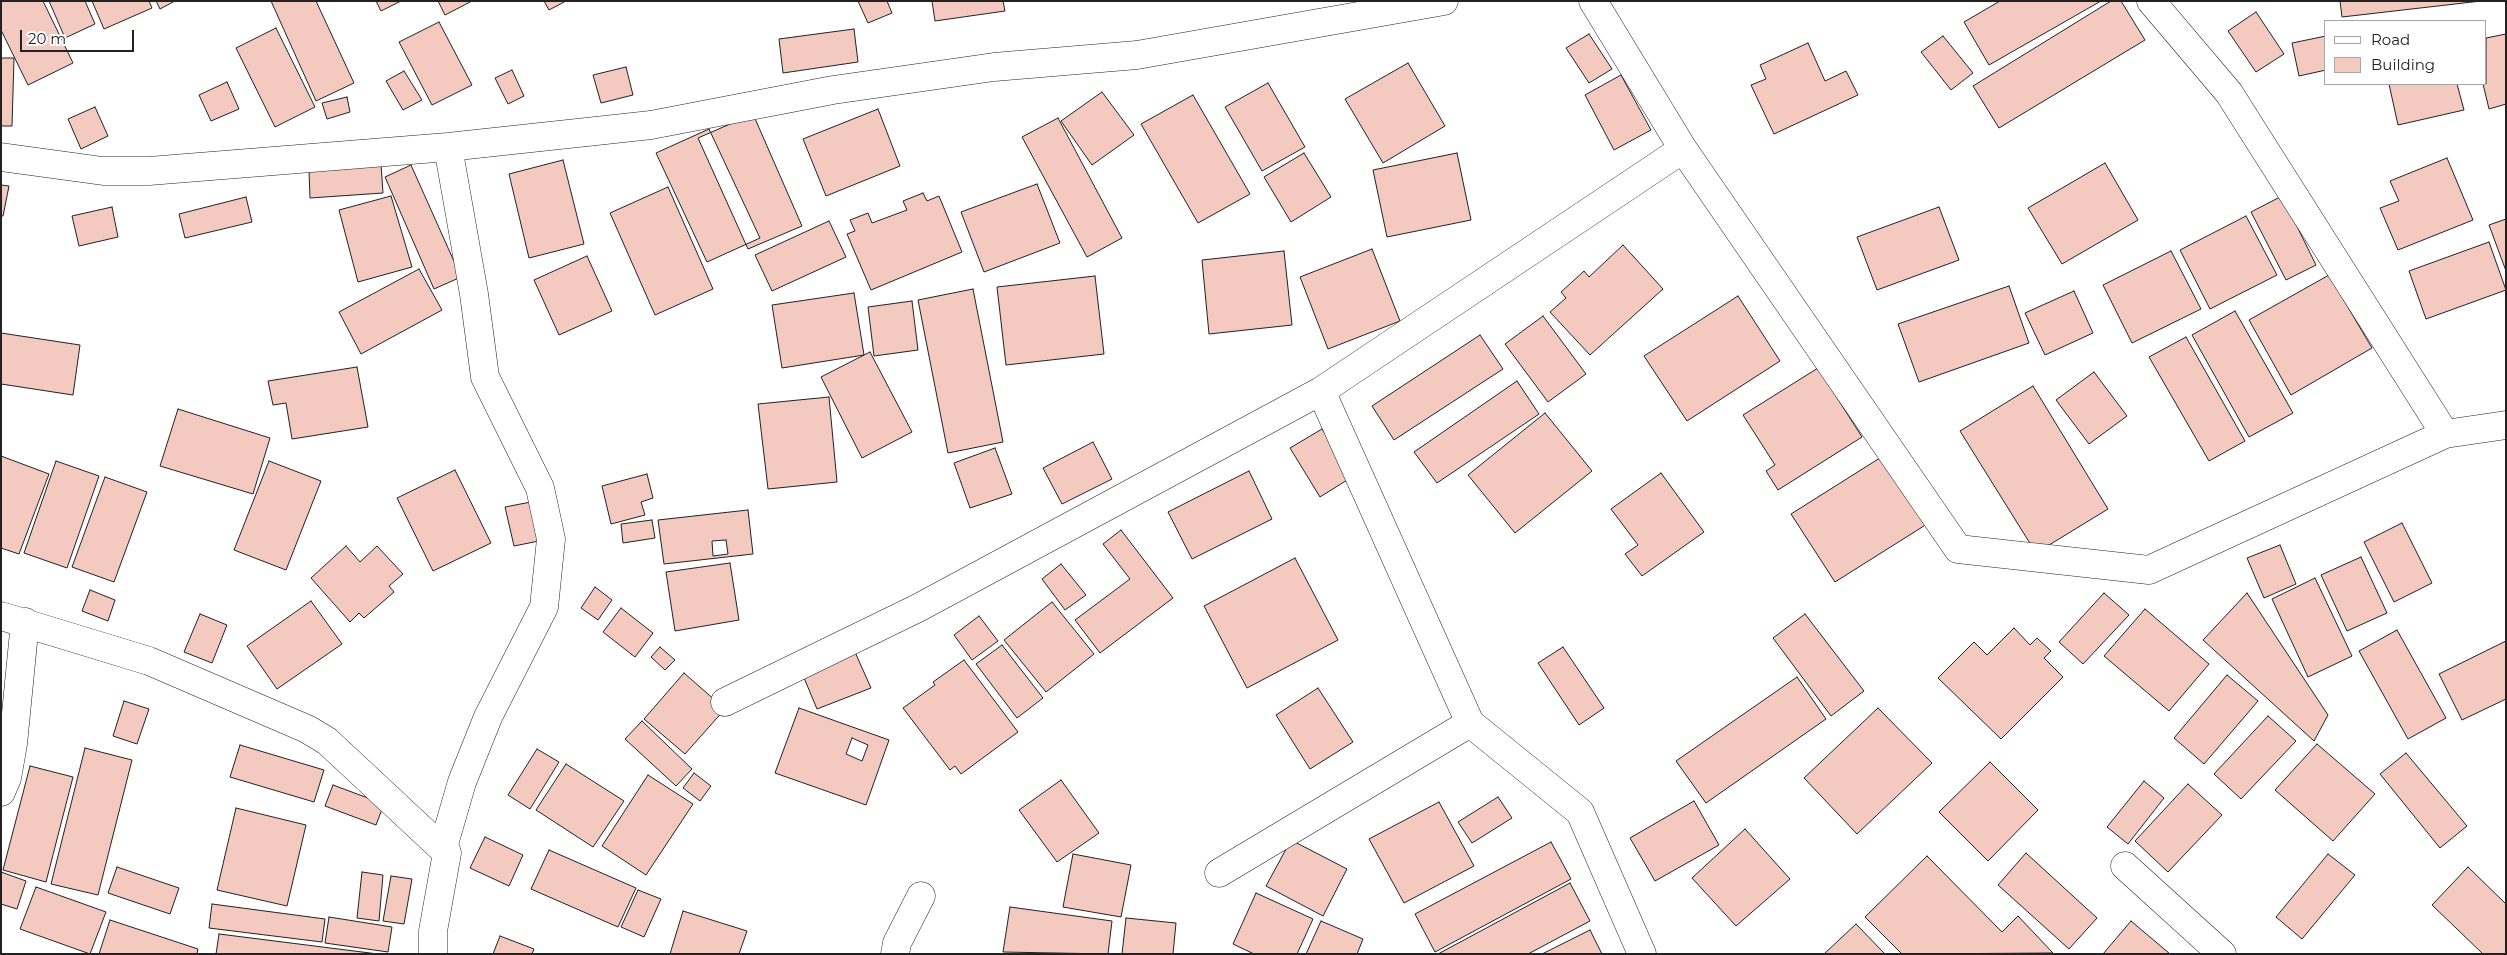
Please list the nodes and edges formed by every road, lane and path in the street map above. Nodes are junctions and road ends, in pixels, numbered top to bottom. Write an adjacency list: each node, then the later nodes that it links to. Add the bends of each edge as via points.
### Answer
1 (1444, 1): 4 (street, via 1137,55 994,67 833,90 651,125)
2 (1593, 1): 5 (street)
3 (2151, 1): 9 (street, via 2229,93)
4 (448, 147): 6 (street, via 149,171 95,171); 14 (street, via 474,294 484,377 540,488 551,539 544,606 488,717 462,782 444,844)
5 (1683, 149): 7 (street); 9 (street, via 1958,549 2149,570)
6 (1, 157)
7 (1322, 391): 11 (street, via 918,608); 12 (street)
8 (2506, 425): 9 (street)
9 (2445, 434)
10 (13, 619): 13 (street, via 12,744 7,778); 14 (street, via 149,661 307,729 328,742)
11 (725, 702)
12 (1470, 723): 16 (street); 20 (street, via 1580,812)
13 (1, 792)
14 (447, 853): 18 (street, via 433,931)
15 (2125, 866): 21 (street)
16 (1219, 873)
17 (920, 896): 19 (street, via 897,943)
18 (433, 954)
19 (895, 954)
20 (1642, 954)
21 (2222, 954)

